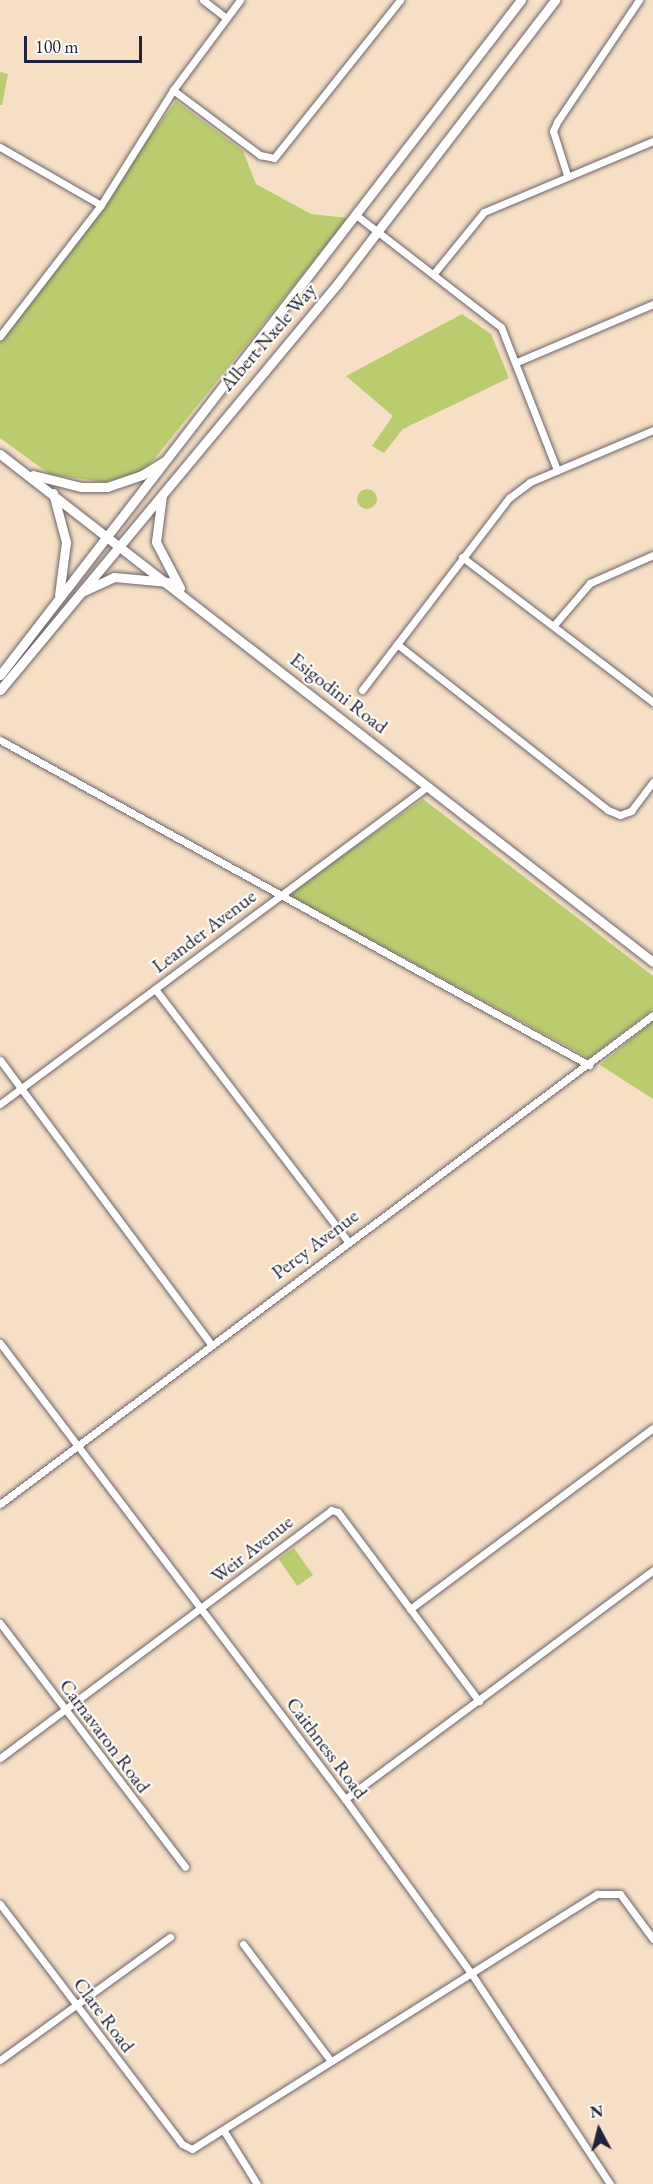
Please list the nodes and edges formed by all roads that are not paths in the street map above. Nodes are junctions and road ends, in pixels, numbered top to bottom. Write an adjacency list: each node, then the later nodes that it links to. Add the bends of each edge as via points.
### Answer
1 (202, 0): 7 (street)
2 (240, 0): 7 (street)
3 (400, 0): 8 (street, via 274,158 260,155)
4 (520, 0): 13 (main road, Albert Nxele Way)
5 (555, 0): 14 (main road, Albert Nxele Way)
6 (639, 0): 11 (street, via 556,122 553,131)
7 (226, 18): 8 (street)
8 (173, 90): 12 (street)
9 (653, 141): 11 (street)
10 (0, 147): 12 (street)
11 (567, 174): 15 (street, via 484,212)
12 (101, 205): 17 (street)
13 (356, 215): 14 (street); 21 (main road, Albert Nxele Way)
14 (378, 232): 15 (street); 24 (main road, Albert Nxele Way)
15 (435, 272): 18 (street, via 501,327)
16 (653, 304): 18 (street)
17 (0, 336)
18 (517, 362): 22 (street)
19 (653, 430): 22 (street)
20 (0, 454): 23 (main road, Esigodini Road)
21 (173, 455): 23 (main road, via 142,476 107,487 81,487); 26 (main road, Albert Nxele Way)
22 (557, 470): 29 (street, via 509,498)
23 (27, 474): 25 (main road, Esigodini Road)
24 (164, 490): 27 (main road, Albert Nxele Way); 31 (main road, via 156,542)
25 (52, 493): 26 (main road, Esigodini Road); 33 (main road, via 66,542)
26 (108, 535): 27 (main road, Esigodini Road); 33 (main road, Albert Nxele Way)
27 (120, 544): 30 (main road, Esigodini Road); 32 (main road, Albert Nxele Way)
28 (653, 555): 34 (street, via 590,583)
29 (462, 556): 34 (street); 35 (street)
30 (168, 582): 31 (main road, Esigodini Road); 32 (main road, via 114,577)
31 (182, 592): 42 (main road, Esigodini Road)
32 (78, 594): 37 (main road, Albert Nxele Way)
33 (57, 600): 36 (main road, Albert Nxele Way)
34 (554, 625): 39 (street)
35 (397, 644): 38 (street); 41 (street, via 608,810 628,813)
36 (0, 675)
37 (0, 690)
38 (362, 690)
39 (653, 702)
40 (0, 740): 43 (street)
41 (653, 782)
42 (428, 786): 43 (street, Leander Avenue); 44 (main road, Esigodini Road)
43 (279, 894): 45 (street, Leander Avenue); 48 (street)
44 (653, 962)
45 (155, 989): 49 (street, Leander Avenue); 51 (street)
46 (653, 1015): 48 (street, Percy Avenue)
47 (0, 1060): 49 (street)
48 (589, 1065): 51 (street, Percy Avenue)
49 (21, 1088): 50 (street, Leander Avenue); 53 (street)
50 (0, 1104)
51 (348, 1241): 53 (street, Percy Avenue)
52 (0, 1343): 55 (street, Caithness Road)
53 (210, 1343): 55 (street, Percy Avenue)
54 (653, 1428): 59 (street)
55 (77, 1445): 56 (street, Percy Avenue); 58 (street, Caithness Road)
56 (0, 1504)
57 (653, 1570): 61 (street)
58 (202, 1609): 59 (street, Weir Avenue, via 331,1510 338,1512); 62 (street, Weir Avenue); 64 (street, Caithness Road)
59 (410, 1609): 61 (street, Weir Avenue)
60 (0, 1623): 62 (street, Carnavaron Road)
61 (479, 1701): 64 (street)
62 (64, 1710): 63 (street, Weir Avenue); 65 (street, Carnavaron Road)
63 (0, 1758)
64 (345, 1799): 70 (street, Caithness Road)
65 (185, 1867)
66 (0, 1904): 71 (street, Clare Road)
67 (170, 1937): 71 (street)
68 (653, 1939): 70 (street, via 620,1894 603,1891)
69 (243, 1944): 73 (street)
70 (471, 1973): 73 (street); 76 (street, Caithness Road)
71 (74, 2003): 72 (street); 74 (street, Clare Road, via 182,2144 198,2147)
72 (0, 2060)
73 (331, 2061): 74 (street)
74 (224, 2131): 75 (street)
75 (257, 2184)
76 (610, 2184)

